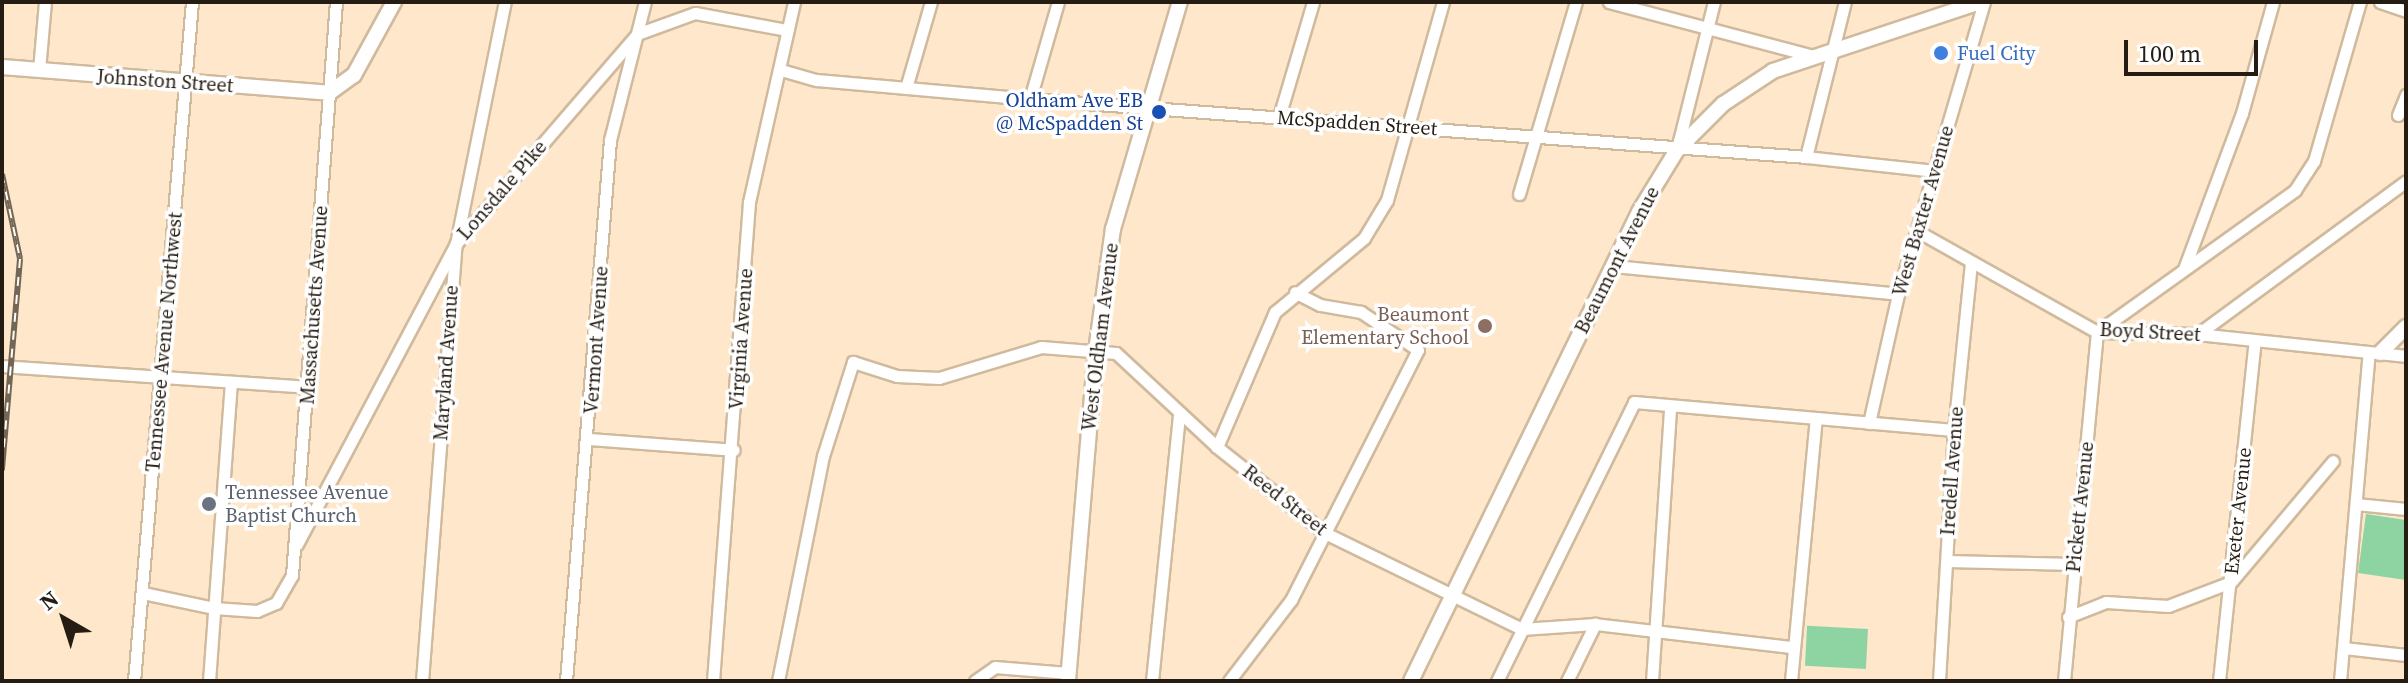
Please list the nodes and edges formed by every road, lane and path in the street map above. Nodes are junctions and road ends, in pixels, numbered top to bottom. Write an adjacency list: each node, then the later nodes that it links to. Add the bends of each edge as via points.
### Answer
1 (45, 2): 28 (street)
2 (192, 2): 30 (street, Tennessee Avenue Northwest)
3 (336, 2): 32 (street, Massachusetts Avenue)
4 (394, 2): 32 (street, via 354,75)
5 (505, 2): 46 (street, Maryland Avenue)
6 (645, 2): 24 (street, Vermont Avenue)
7 (794, 2): 23 (street, Virginia Avenue)
8 (931, 2): 31 (street)
9 (1058, 2): 34 (street)
10 (1180, 2): 35 (street, West Oldham Avenue)
11 (1313, 2): 37 (street)
12 (1443, 2): 38 (street)
13 (1576, 2): 39 (street)
14 (1609, 2): 22 (street)
15 (1714, 2): 22 (street)
16 (1845, 2): 25 (street)
17 (1982, 2): 25 (street, Beaumont Avenue); 42 (street, West Baxter Avenue)
18 (2273, 2): 49 (street, via 2242,113)
19 (2360, 2): 49 (street, via 2314,161 2295,190)
20 (2380, 2): 21 (street)
21 (2406, 11)
22 (1707, 29): 26 (street); 40 (street)
23 (787, 30): 24 (street, Lonsdale Pike, via 695,13); 29 (street, Virginia Avenue)
24 (637, 34): 46 (street, Lonsdale Pike); 68 (street, Vermont Avenue, via 610,140)
25 (1832, 48): 26 (street, Beaumont Avenue); 41 (street)
26 (1814, 56): 40 (street, Beaumont Avenue, via 1745,87)
27 (2, 67): 28 (street, Johnston Street)
28 (39, 70): 30 (street, Johnston Street)
29 (781, 70): 31 (street, McSpadden Street, via 817,80); 70 (street, Virginia Avenue, via 749,202)
30 (185, 82): 32 (street, Johnston Street); 60 (street, Tennessee Avenue Northwest)
31 (906, 88): 34 (street, McSpadden Street)
32 (329, 93): 62 (street, Massachusetts Avenue)
33 (2406, 95): 36 (street)
34 (1030, 99): 35 (street, McSpadden Street)
35 (1151, 105): 37 (street, McSpadden Street); 56 (street, West Oldham Avenue, via 1113,229)
36 (2398, 115)
37 (1279, 117): 38 (street, McSpadden Street)
38 (1406, 126): 39 (street, McSpadden Street); 50 (street, via 1387,200 1364,238)
39 (1537, 136): 40 (street, McSpadden Street); 44 (street)
40 (1677, 150): 41 (street, McSpadden Street); 48 (street, Beaumont Avenue)
41 (1806, 157): 42 (street, McSpadden Street)
42 (1934, 171): 45 (street, West Baxter Avenue)
43 (2406, 181): 54 (street)
44 (1519, 194)
45 (1919, 232): 47 (street, Boyd Street); 51 (street, West Baxter Avenue)
46 (456, 244): 75 (street, Lonsdale Pike); 92 (street, Maryland Avenue)
47 (1971, 262): 53 (street, Boyd Street); 67 (street, Iredell Avenue)
48 (1614, 266): 51 (street); 80 (street, Beaumont Avenue)
49 (2183, 270): 53 (street)
50 (1295, 292): 69 (street, via 1275,312); 74 (street, via 1320,305 1361,312 1418,350)
51 (1898, 294): 66 (street, West Baxter Avenue)
52 (2406, 327): 57 (street)
53 (2097, 332): 54 (street, Boyd Street); 77 (street, Pickett Avenue)
54 (2198, 334): 55 (street, Boyd Street)
55 (2255, 341): 57 (street, Boyd Street); 78 (street, Exeter Avenue)
56 (1096, 351): 64 (street, Reed Street, via 1116,353); 89 (street, West Oldham Avenue); 95 (street, Reed Street, via 1041,347 939,378 897,376 853,362 823,456)
57 (2374, 353): 58 (street, Boyd Street); 72 (street)
58 (2406, 356)
59 (2, 366): 60 (street)
60 (160, 376): 61 (street); 79 (street, Tennessee Avenue Northwest)
61 (231, 382): 62 (street); 81 (street)
62 (308, 387): 75 (street, Massachusetts Avenue)
63 (1670, 408): 65 (street); 84 (street, via 1634,402); 85 (street)
64 (1179, 414): 69 (street, Reed Street); 97 (street)
65 (1816, 418): 66 (street); 86 (street)
66 (1869, 423): 67 (street)
67 (1954, 430): 76 (street, Iredell Avenue)
68 (588, 439): 70 (street); 93 (street, Vermont Avenue)
69 (1217, 447): 74 (street, Reed Street)
70 (734, 450): 94 (street, Virginia Avenue)
71 (2333, 461): 78 (street)
72 (2356, 504): 73 (street); 87 (street)
73 (2406, 509)
74 (1325, 533): 80 (street, Reed Street); 98 (street, via 1291,600)
75 (297, 544): 81 (street, Massachusetts Avenue, via 292,575 276,603 257,611)
76 (1947, 561): 77 (street); 104 (street, Iredell Avenue)
77 (2075, 564): 82 (street, Pickett Avenue)
78 (2231, 582): 82 (street, via 2168,606 2106,602); 106 (street, Exeter Avenue)
79 (143, 593): 81 (street); 90 (street, Tennessee Avenue Northwest)
80 (1452, 599): 84 (street, Reed Street); 99 (street, Beaumont Avenue)
81 (214, 608): 91 (street)
82 (2068, 617): 105 (street, Pickett Avenue)
83 (1595, 624): 84 (street, Reed Street); 85 (street, Reed Street); 101 (street)
84 (1522, 629): 100 (street)
85 (1655, 634): 86 (street, Reed Street); 102 (street)
86 (1792, 647): 103 (street)
87 (2344, 648): 88 (street); 107 (street)
88 (2406, 655)
89 (1068, 677): 96 (street, via 995,667)
90 (134, 681)
91 (209, 681)
92 (422, 681)
93 (566, 681)
94 (713, 681)
95 (778, 681)
96 (975, 681)
97 (1152, 681)
98 (1229, 681)
99 (1411, 681)
100 (1497, 681)
101 (1567, 681)
102 (1652, 681)
103 (1791, 681)
104 (1939, 681)
105 (2064, 681)
106 (2219, 681)
107 (2340, 681)

